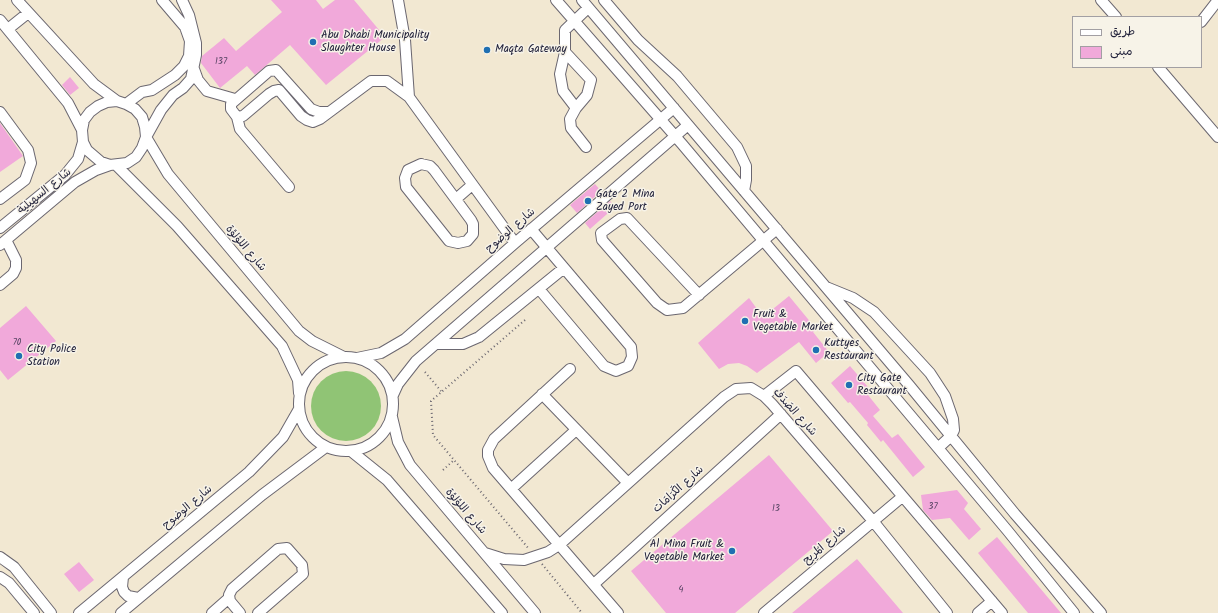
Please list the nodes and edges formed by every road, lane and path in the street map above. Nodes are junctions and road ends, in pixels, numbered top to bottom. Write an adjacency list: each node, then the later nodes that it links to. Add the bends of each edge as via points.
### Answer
1 (17, 0): 10 (street)
2 (162, 0): 21 (street, via 185,27 190,41 189,56 175,75 152,90 142,92)
3 (182, 0): 17 (street, via 194,30 196,56)
4 (398, 0): 19 (street, via 404,33)
5 (556, 0): 13 (street)
6 (1101, 0): 11 (street)
7 (1218, 0): 14 (street)
8 (607, 1): 38 (street, via 638,40 677,76 737,147 746,166)
9 (585, 4): 13 (street); 23 (street)
10 (28, 13): 15 (street); 21 (street, via 94,84)
11 (1115, 16)
12 (0, 20): 15 (street)
13 (574, 20): 16 (street, via 565,30); 27 (street)
14 (1202, 21)
15 (8, 29): 29 (street, via 68,104)
16 (565, 52): 22 (street, via 560,74 563,91); 22 (street, via 591,80 587,95)
17 (193, 67): 20 (street, via 198,80 207,91); 31 (street, via 191,79 161,110)
18 (1160, 68): 32 (street)
19 (409, 97): 25 (street, via 387,81 371,81); 36 (street)
20 (235, 99): 25 (street, via 269,71 276,70 311,109); 26 (street, via 230,104)
21 (122, 103): 29 (street, via 107,102 98,106 84,120); 31 (street, via 135,109 142,117)
22 (576, 108): 34 (street, via 570,119 571,128)
23 (674, 108): 27 (street, شارع الوضوح); 28 (street)
24 (0, 112): 39 (street, via 28,150 31,163 25,180)
25 (328, 112): 26 (street, via 314,122 307,120 279,90 269,94 243,116)
26 (237, 117): 37 (street, via 240,129)
27 (661, 119): 30 (street); 42 (street, شارع الوضوح)
28 (688, 125): 30 (street); 38 (street)
29 (82, 130): 33 (street)
30 (675, 136): 44 (street); 47 (street)
31 (146, 137): 35 (street, via 136,157 127,163); 54 (street, شارع اللؤلؤة, via 168,174 299,331 312,341)
32 (1218, 137)
33 (83, 142): 35 (street, via 93,157); 41 (street, شارع السهيلية, via 78,159 65,175)
34 (586, 147)
35 (113, 165): 45 (street, شارع السهيلية, via 96,170 80,179); 60 (street, via 177,226 282,346 298,380)
36 (472, 185): 40 (street); 46 (street)
37 (289, 187)
38 (744, 190): 43 (street)
39 (0, 199)
40 (456, 199): 40 (street, via 430,166 416,165 406,174 404,183 408,191 449,241 458,243 470,238 474,229 472,220)
41 (0, 228)
42 (531, 229): 46 (street, شارع الوضوح); 47 (street)
43 (777, 229): 44 (street); 50 (street)
44 (763, 241): 52 (street); 69 (street)
45 (3, 242): 49 (street, via 16,260 16,268)
46 (515, 243): 55 (street, شارع الوضوح, via 405,339 381,353)
47 (547, 248): 48 (street); 53 (street)
48 (564, 268): 51 (street); 51 (street, via 631,347 632,357 628,366 616,371 604,366)
49 (0, 285)
50 (826, 287): 67 (street); 67 (street, via 853,298 874,312 930,373 950,409 954,430)
51 (539, 289): 53 (street, via 479,337 463,344)
52 (699, 294): 52 (street, via 683,308 667,310 657,303 602,240 601,233 620,219 627,218)
53 (436, 344): 61 (street, via 416,361 398,384)
54 (344, 357): 55 (street); 60 (street, via 320,364 311,372)
55 (357, 358): 61 (street, via 381,371 389,382)
56 (570, 369): 59 (street)
57 (425, 372): 58 (path)
58 (442, 391)
59 (542, 394): 66 (street); 74 (street, via 494,439 488,450 493,468)
60 (300, 395): 63 (street)
61 (393, 395): 65 (street)
62 (764, 396): 64 (street, شارع الصَدَف); 73 (street, شارع الصَدَف, via 751,388 736,389); 75 (street, via 796,371)
63 (299, 409): 68 (street, via 308,432); 81 (street, شارع الوضوح, via 284,437 249,472)
64 (781, 414): 76 (street, شارع الصَدَف); 82 (street, شارع الكَرَامَات)
65 (392, 417): 70 (street, via 386,430 377,440 365,448); 78 (street, شارع اللؤلؤة, via 398,442 410,465)
66 (576, 430): 73 (street); 74 (street)
67 (951, 436): 69 (street); 103 (street)
68 (326, 447): 70 (street, via 338,451); 83 (street, via 262,495)
69 (938, 448): 102 (street)
70 (351, 451): 94 (street, via 386,480)
71 (454, 460): 72 (path)
72 (443, 470)
73 (628, 484): 77 (street, شارع الصَدَف)
74 (511, 489): 77 (street)
75 (902, 497): 76 (street, شارع المُرِيح); 85 (street)
76 (873, 521): 98 (street, شارع المُرِيح); 99 (street, شارع الصَدَف)
77 (559, 545): 78 (street, شارع الصَدَف, via 548,552 524,560 504,559); 82 (street)
78 (485, 553): 95 (street, شارع اللؤلؤة)
79 (0, 557): 88 (street, via 18,570)
80 (0, 577): 87 (street, via 9,583)
81 (123, 577): 83 (street, via 124,592 128,596); 89 (street, شارع الوضوح)
82 (594, 584): 86 (street)
83 (138, 598): 90 (street)
84 (229, 598): 91 (street); 92 (street); 93 (street, via 232,589 278,549 287,548 302,565 303,574)
85 (992, 601): 100 (street); 101 (street)
86 (608, 602): 96 (street); 97 (street)
87 (34, 613)
88 (51, 613)
89 (79, 613)
90 (120, 613)
91 (212, 613)
92 (240, 613)
93 (258, 613)
94 (502, 613)
95 (535, 613)
96 (604, 613)
97 (618, 613)
98 (764, 613)
99 (947, 613)
100 (978, 613)
101 (1002, 613)
102 (1074, 613)
103 (1101, 613)

